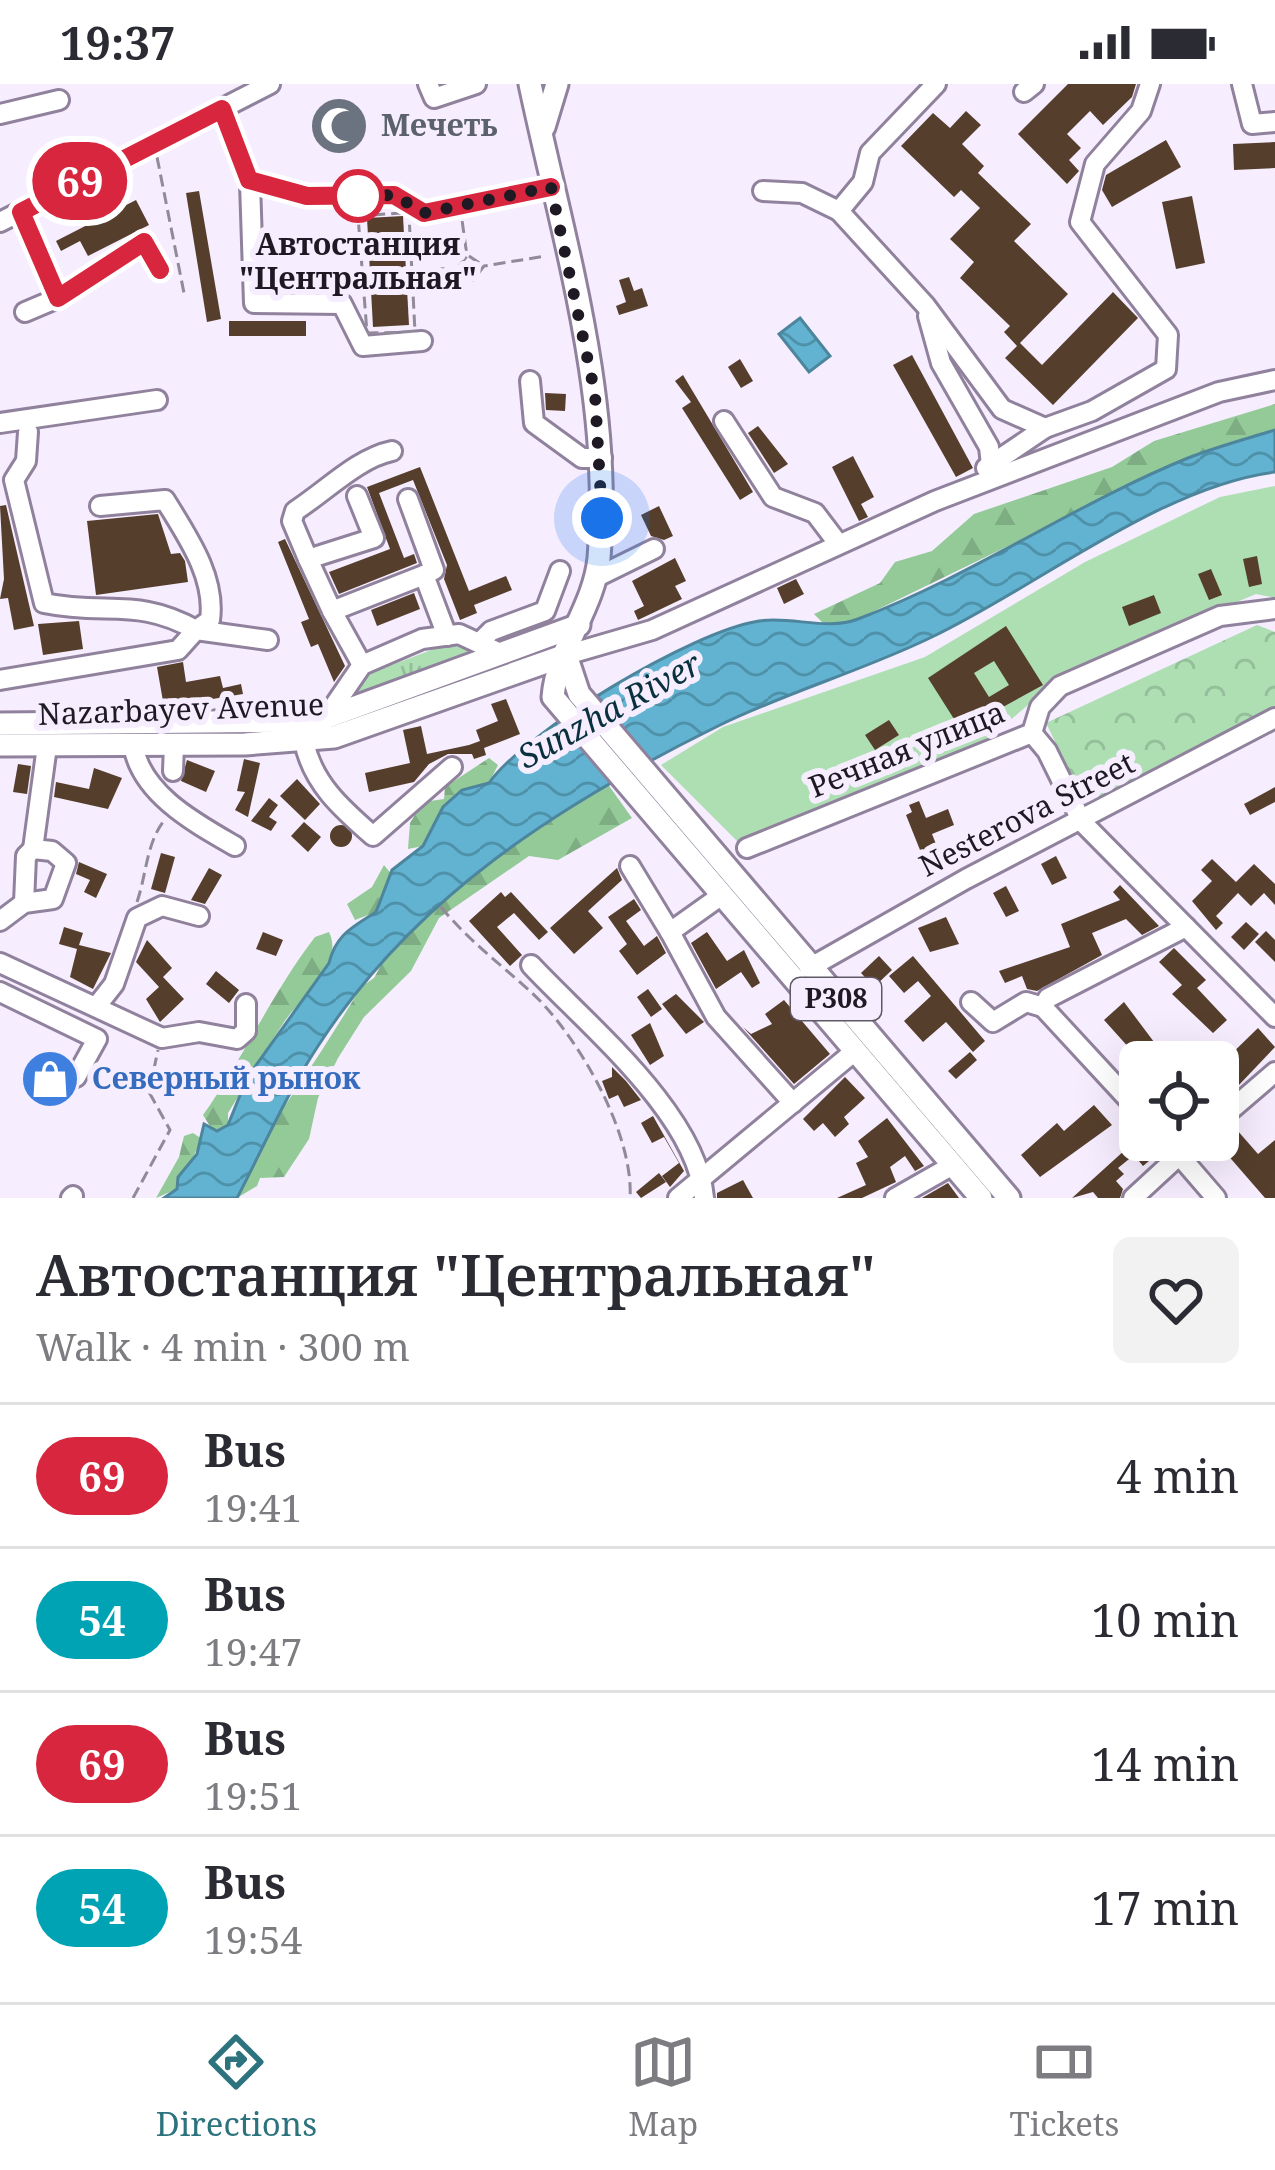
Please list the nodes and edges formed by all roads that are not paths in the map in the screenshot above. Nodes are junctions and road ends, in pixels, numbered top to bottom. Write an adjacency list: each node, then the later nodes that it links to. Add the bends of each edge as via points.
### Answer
1 (269, 84): 10 (street)
2 (428, 84): 3 (street, via 434,98)
3 (476, 84)
4 (530, 84): 13 (main road)
5 (557, 84): 13 (main road)
6 (936, 84): 17 (street, via 870,153 863,182)
7 (1150, 84): 30 (street, via 1141,111 1095,164 1080,222 1168,335 1166,369)
8 (1242, 84): 12 (street, via 1252,124)
9 (59, 100): 11 (street)
10 (222, 109): 14 (street); 18 (street)
11 (0, 114)
12 (1275, 122)
13 (542, 139): 15 (main road)
14 (249, 180): 15 (street, via 307,196 394,195 424,213); 24 (street, via 254,303 342,304 363,346)
15 (551, 187): 33 (main road)
16 (763, 191): 17 (street, via 802,194)
17 (839, 211): 22 (street)
18 (21, 212): 19 (street); 21 (street)
19 (0, 222)
20 (160, 270): 21 (street, via 144,242)
21 (58, 298): 23 (street)
22 (925, 305): 30 (street, via 1003,409); 34 (street, via 940,363 989,447)
23 (25, 312)
24 (422, 340)
25 (1275, 380): 35 (street, via 1219,392)
26 (530, 381): 33 (street, via 534,423 582,458)
27 (157, 400): 29 (street)
28 (724, 421): 39 (street, via 773,497 815,513)
29 (0, 423)
30 (1045, 428): 34 (street)
31 (28, 432): 48 (street, via 26,461 14,480 44,603 162,611)
32 (392, 452): 41 (street, via 367,456 295,512)
33 (602, 458): 44 (main road)
34 (991, 465): 35 (street)
35 (961, 491): 39 (street)
36 (357, 496): 41 (street, via 374,538)
37 (408, 499): 43 (street, via 434,571)
38 (100, 506): 48 (street, via 165,500 213,597 210,620)
39 (837, 542): 52 (street, via 652,630)
40 (653, 549): 44 (street)
41 (308, 559): 46 (street)
42 (560, 571): 51 (street, via 544,611)
43 (424, 575): 46 (street); 49 (street)
44 (597, 577): 47 (main road)
45 (1271, 608): 60 (street, Речная улица, via 1220,616 1060,686 1040,707)
46 (332, 611): 54 (street)
47 (579, 625): 52 (main road); 53 (main road, Nazarbayev Avenue)
48 (196, 630): 50 (street); 55 (street, via 178,650)
49 (447, 636): 51 (street); 54 (street)
50 (268, 640)
51 (479, 643): 53 (street)
52 (566, 655): 53 (main road); 53 (main road, Nazarbayev Avenue); 56 (main road)
53 (506, 659): 56 (main road, via 526,681); 58 (main road, Nazarbayev Avenue); 61 (main road, Nazarbayev Avenue, via 361,729)
54 (362, 665): 58 (street)
55 (0, 680)
56 (565, 701): 68 (main road)
57 (1275, 718): 69 (street, Nesterova Street)
58 (325, 719): 59 (main road, Nazarbayev Avenue)
59 (0, 724)
60 (1032, 733): 69 (street); 71 (street, Речная улица)
61 (304, 741): 63 (main road, Nazarbayev Avenue); 66 (street, via 328,795 373,836)
62 (133, 745): 63 (main road, Nazarbayev Avenue); 65 (main road, Nazarbayev Avenue); 70 (street, via 174,807)
63 (174, 745): 67 (street)
64 (0, 746): 65 (main road, Nazarbayev Avenue)
65 (47, 746): 72 (street)
66 (452, 767)
67 (173, 771)
68 (659, 804): 74 (main road, P308); 82 (main road, P308)
69 (1082, 822): 78 (street); 82 (street, Nesterova Street)
70 (235, 846)
71 (747, 848)
72 (33, 849): 75 (street); 75 (street, via 52,850 65,863 53,899)
73 (630, 866): 79 (street)
74 (722, 895): 79 (street); 89 (main road, P308)
75 (24, 903): 77 (street)
76 (199, 916): 87 (street, via 162,906 142,913 131,925 115,984)
77 (0, 921)
78 (1186, 927): 86 (street); 88 (street)
79 (670, 932): 93 (street, via 716,1017)
80 (0, 964): 87 (street)
81 (531, 965): 98 (street, via 664,1107)
82 (809, 968): 102 (main road, P308)
83 (0, 992): 91 (street, via 97,1039)
84 (971, 1002): 86 (street, via 993,1022 1026,1002)
85 (246, 1004): 87 (street, via 247,1031 237,1039 199,1032 162,1038)
86 (1043, 1006): 92 (street)
87 (96, 1007)
88 (1275, 1017)
89 (855, 1051): 93 (street); 97 (main road, P308)
90 (1275, 1072): 94 (street)
91 (76, 1077)
92 (1119, 1089)
93 (793, 1102): 98 (street)
94 (1239, 1103)
95 (1161, 1161): 103 (street)
96 (1184, 1161): 104 (street)
97 (953, 1166): 100 (street); 101 (main road, P308)
98 (704, 1188): 99 (street)
99 (678, 1198)
100 (896, 1198)
101 (981, 1198)
102 (1009, 1198)
103 (1133, 1198)
104 (1216, 1198)

